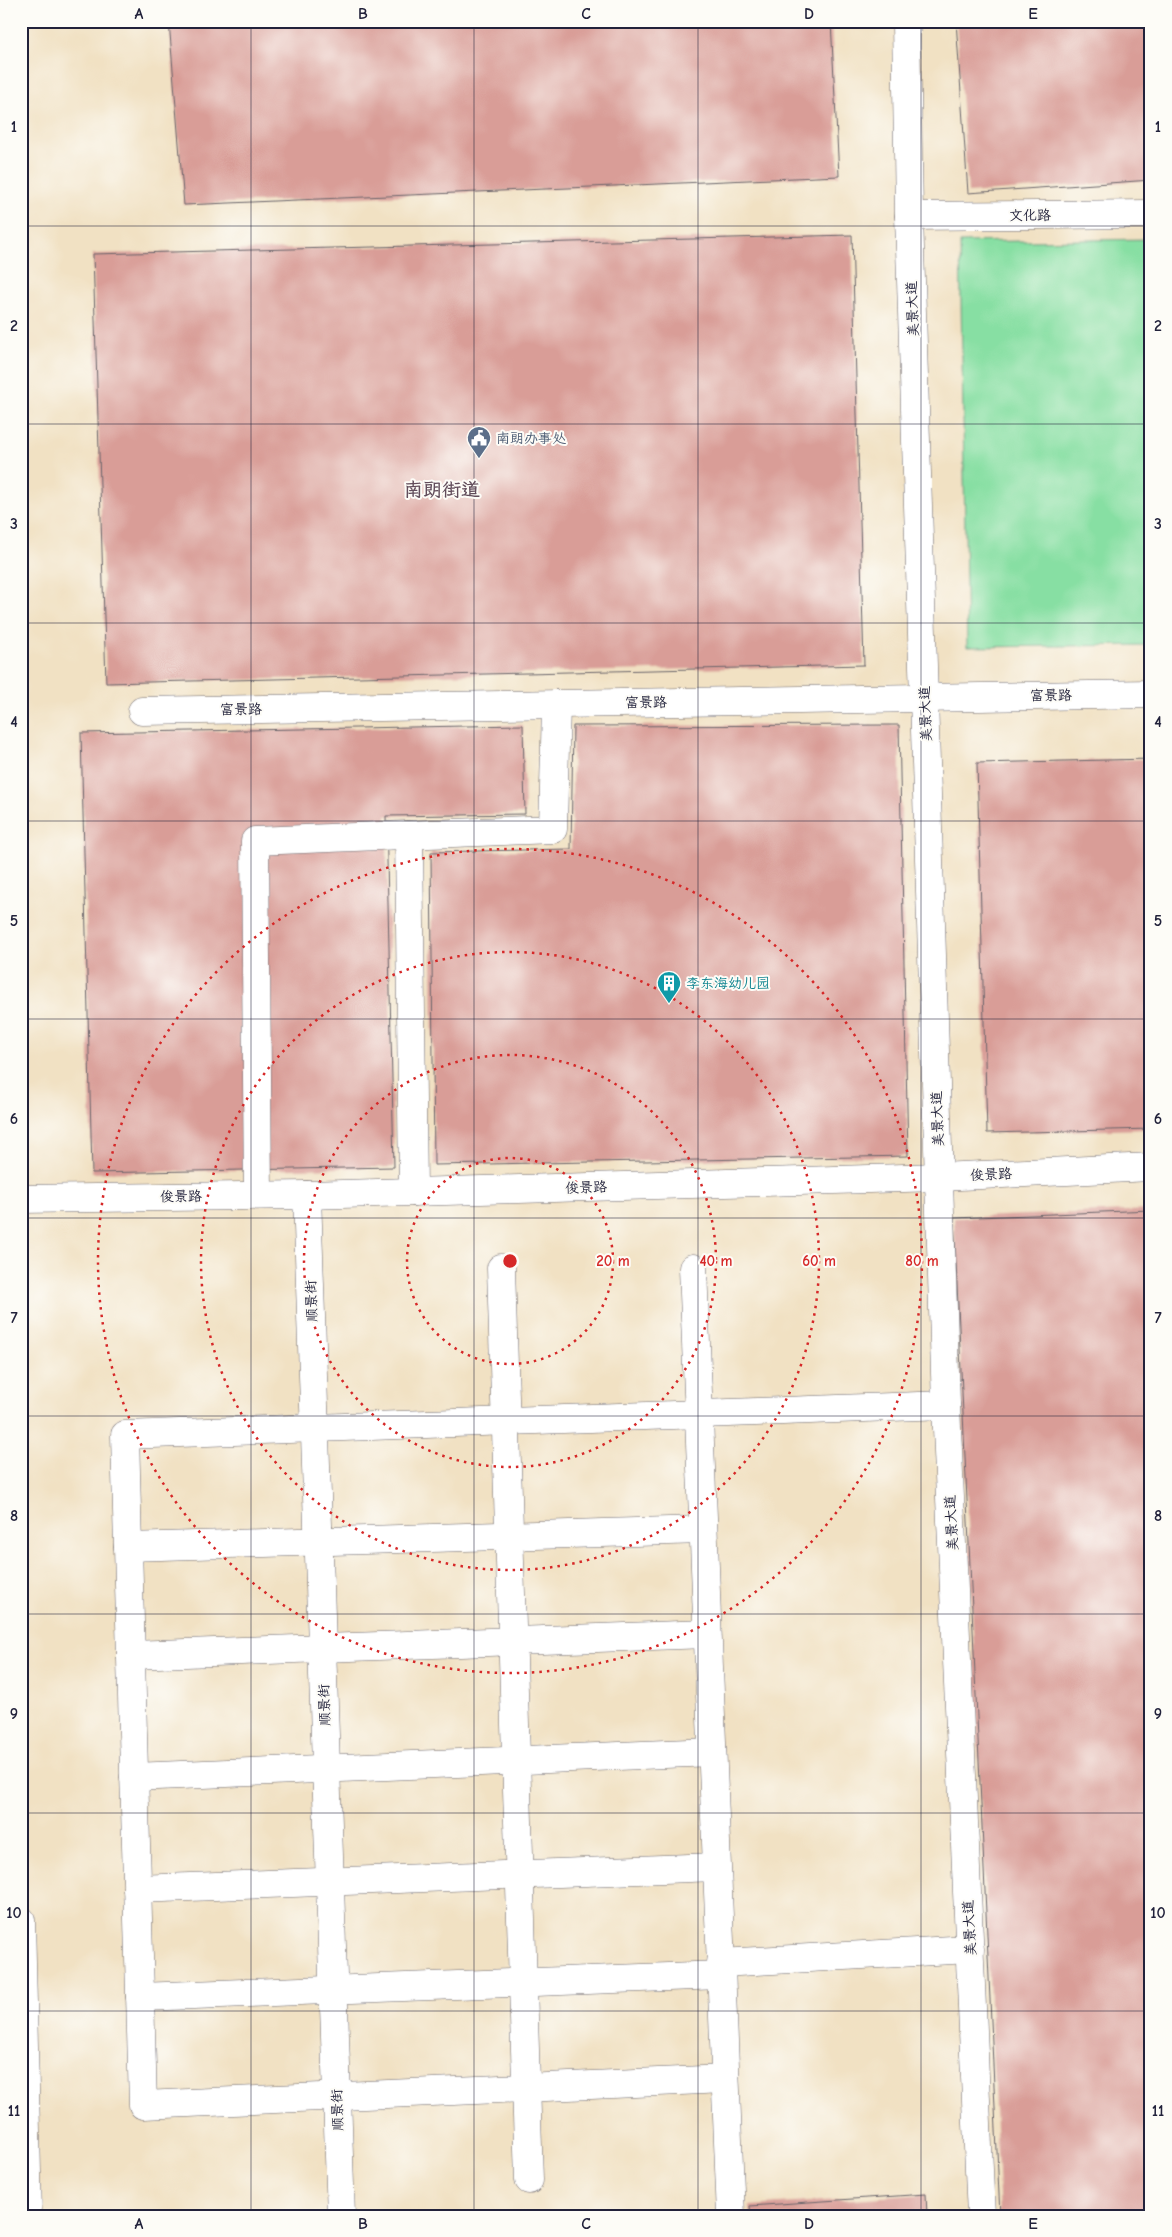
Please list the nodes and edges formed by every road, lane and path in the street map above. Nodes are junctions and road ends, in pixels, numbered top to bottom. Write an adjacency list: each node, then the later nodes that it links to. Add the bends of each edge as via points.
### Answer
1 (906, 21): 3 (street, 美景大道)
2 (1151, 214): 3 (street, 文化路)
3 (909, 216): 5 (street, 美景大道)
4 (1151, 694): 5 (street, 富景路)
5 (925, 696): 6 (street, 富景路); 10 (street, 美景大道)
6 (556, 704): 7 (street, 富景路); 8 (street, via 553,829)
7 (142, 711)
8 (409, 835): 11 (street); 12 (street, via 255,841)
9 (1151, 1167): 10 (street, 俊景路)
10 (939, 1176): 11 (street, 俊景路); 17 (street, 美景大道)
11 (413, 1192): 13 (street, 俊景路)
12 (258, 1194): 13 (street, 俊景路); 14 (street, 俊景路)
13 (307, 1195): 20 (street, 顺景街)
14 (21, 1199)
15 (501, 1268): 19 (street)
16 (693, 1268): 18 (street)
17 (946, 1404): 18 (street); 38 (street, 美景大道)
18 (698, 1414): 19 (street); 21 (street)
19 (505, 1421): 20 (street); 22 (street)
20 (315, 1428): 23 (street, 顺景街); 24 (street, via 125,1435)
21 (703, 1530): 22 (street); 25 (street)
22 (509, 1536): 23 (street); 26 (street)
23 (319, 1542): 24 (street); 27 (street, 顺景街)
24 (128, 1547): 28 (street)
25 (707, 1634): 26 (street); 29 (street)
26 (512, 1641): 27 (street); 30 (street)
27 (322, 1648): 28 (street); 31 (street, 顺景街)
28 (131, 1655): 32 (street)
29 (712, 1752): 30 (street); 33 (street)
30 (516, 1760): 31 (street); 34 (street)
31 (326, 1769): 32 (street); 35 (street, 顺景街)
32 (134, 1777): 36 (street)
33 (716, 1867): 34 (street); 39 (street)
34 (520, 1875): 35 (street); 40 (street)
35 (330, 1882): 36 (street); 41 (street, 顺景街)
36 (137, 1889): 42 (street)
37 (21, 1920): 47 (street)
38 (970, 1949): 39 (street); 50 (street, 美景大道)
39 (720, 1969): 40 (street); 43 (street)
40 (523, 1983): 41 (street); 44 (street)
41 (334, 1990): 42 (street); 45 (street, 顺景街)
42 (140, 1997): 45 (street, via 142,2105)
43 (725, 2079): 44 (street); 49 (street)
44 (526, 2088): 45 (street); 46 (street)
45 (337, 2096): 48 (street, 顺景街)
46 (529, 2180)
47 (28, 2216)
48 (341, 2216)
49 (731, 2216)
50 (981, 2216)

